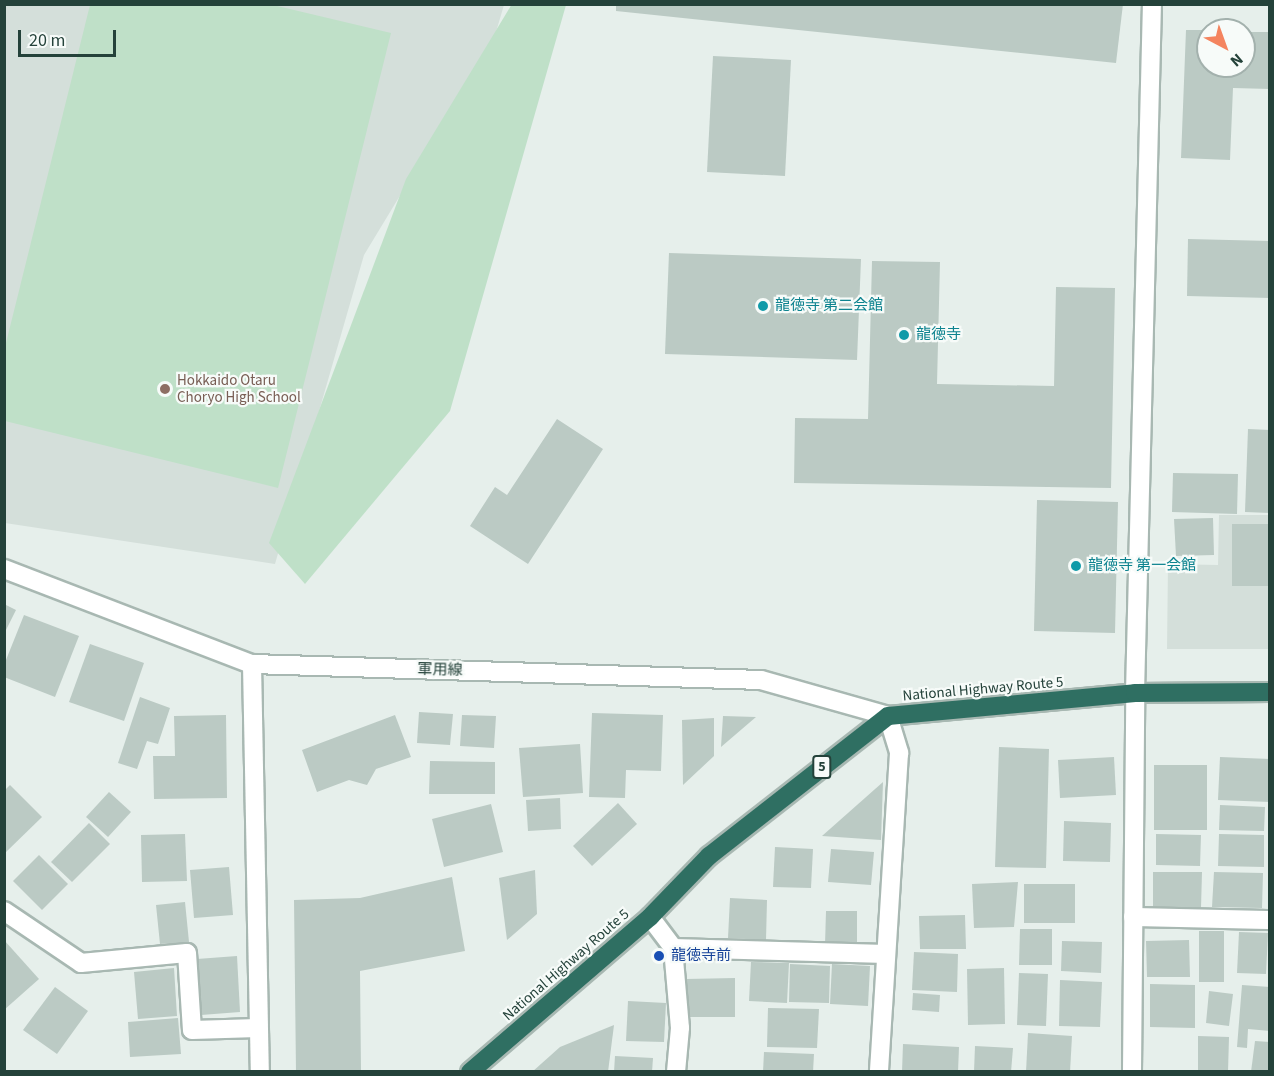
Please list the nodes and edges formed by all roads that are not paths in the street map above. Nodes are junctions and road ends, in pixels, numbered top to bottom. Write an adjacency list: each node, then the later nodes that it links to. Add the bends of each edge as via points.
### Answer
1 (1152, 4): 5 (street)
2 (4, 569): 3 (street, 軍用線)
3 (252, 664): 6 (street, 軍用線, via 761,680); 13 (street)
4 (1269, 692): 5 (highway, National Highway Route 5)
5 (1135, 693): 6 (highway, National Highway Route 5); 9 (street)
6 (888, 716): 8 (highway, National Highway Route 5 / 5, via 709,856); 12 (street, via 899,753)
7 (4, 911): 13 (street, via 81,963 187,954 192,1030)
8 (650, 917): 11 (street); 15 (highway, National Highway Route 5 / 5)
9 (1133, 917): 10 (street); 18 (street)
10 (1269, 920)
11 (673, 948): 12 (street); 16 (street, via 680,1028)
12 (886, 954): 17 (street)
13 (258, 1028): 14 (street)
14 (260, 1071)
15 (471, 1071)
16 (676, 1071)
17 (879, 1071)
18 (1132, 1071)

